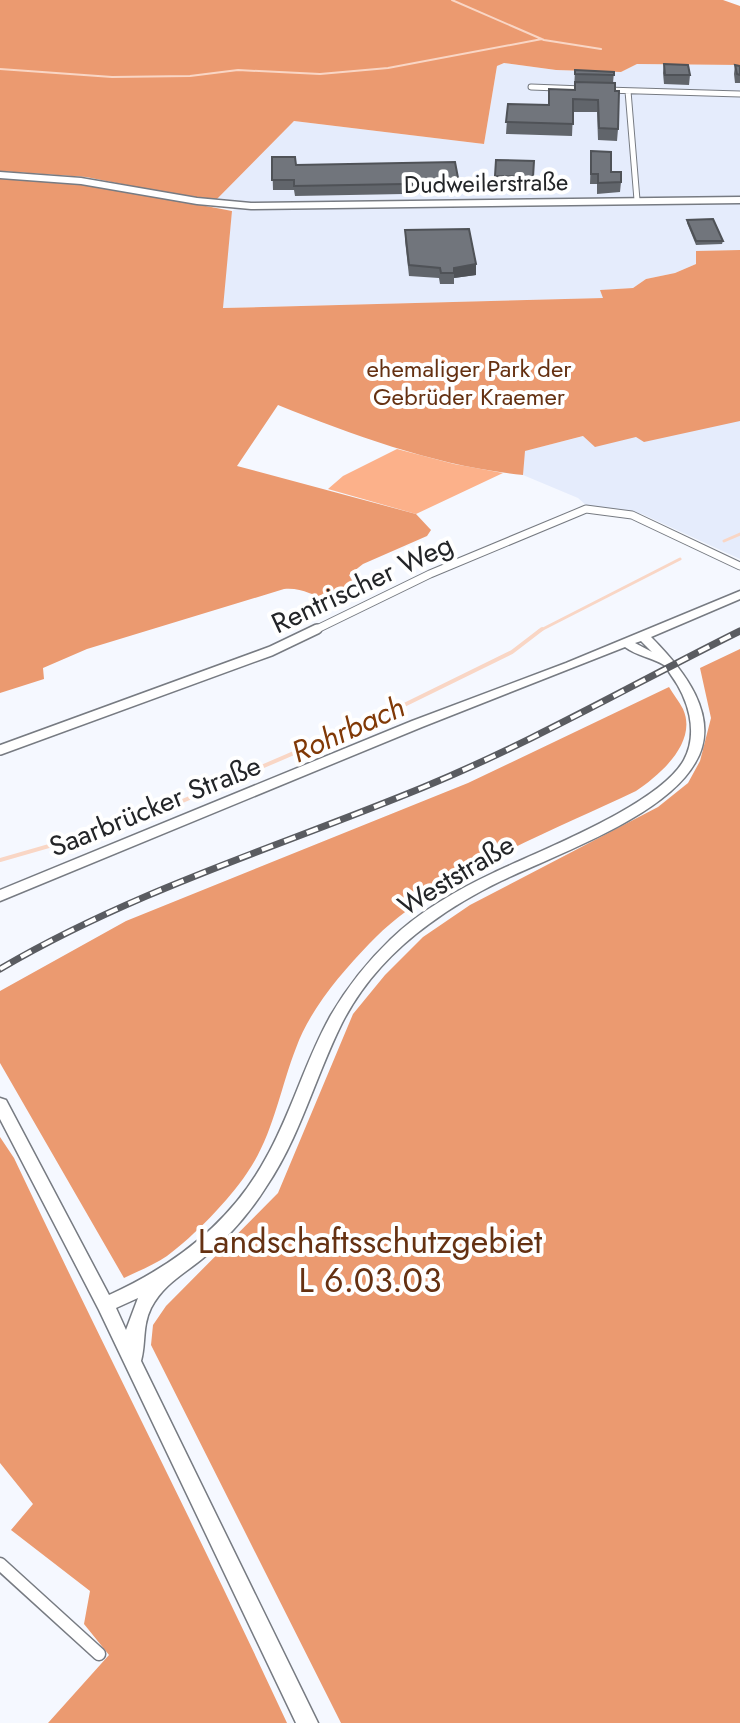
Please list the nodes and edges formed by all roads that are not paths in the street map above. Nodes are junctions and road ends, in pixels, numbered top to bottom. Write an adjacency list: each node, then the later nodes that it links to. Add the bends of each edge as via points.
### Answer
1 (531, 87): 2 (street)
2 (628, 91): 3 (street); 5 (street)
3 (740, 94)
4 (0, 175): 5 (main road, Dudweilerstraße, via 81,181 234,205)
5 (637, 200): 6 (main road, Dudweilerstraße)
6 (740, 200)
7 (740, 566): 13 (street, Rentrischer Weg, via 632,515 586,509 430,574 262,655)
8 (740, 587): 11 (main road, Saarbrücker Straße)
9 (740, 595): 10 (main road, Saarbrücker Straße)
10 (643, 636): 11 (main road, Saarbrücker Straße); 12 (main road, Weststraße)
11 (626, 639): 12 (main road, Weststraße, via 640,652); 14 (main road, Saarbrücker Straße)
12 (664, 661): 16 (main road, Weststraße, via 685,684 696,709 698,734 688,765 643,804 472,889 421,922 381,957 334,1020 272,1165 232,1218)
13 (0, 750)
14 (0, 896)
15 (0, 1104): 17 (main road)
16 (165, 1275): 17 (main road, Weststraße); 18 (main road, via 139,1311)
17 (105, 1305): 18 (main road)
18 (134, 1365): 21 (main road)
19 (0, 1564): 20 (street)
20 (99, 1654)
21 (307, 1723)

